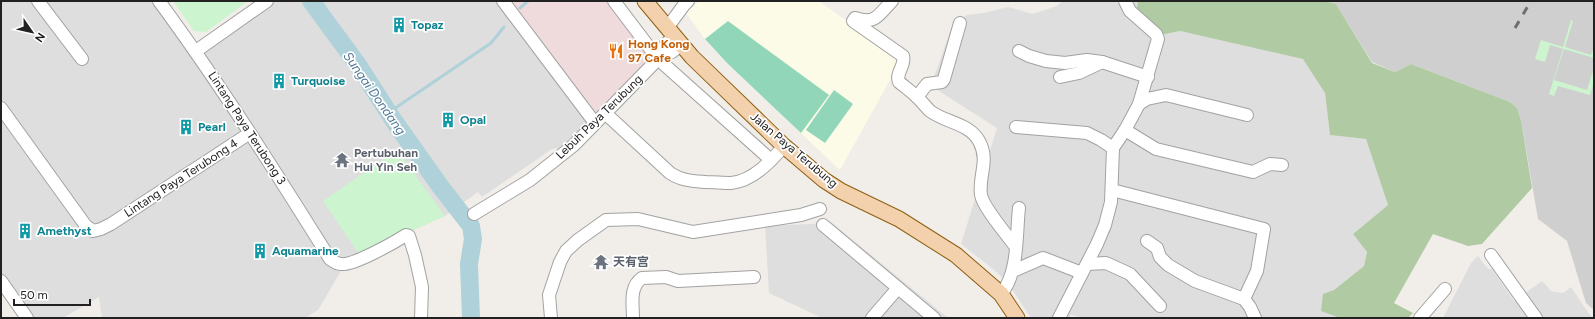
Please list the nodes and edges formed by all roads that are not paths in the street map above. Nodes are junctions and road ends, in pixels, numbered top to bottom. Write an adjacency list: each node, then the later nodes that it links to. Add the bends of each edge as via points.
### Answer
1 (38, 1): 15 (street)
2 (159, 1): 12 (street, Lintang Paya Terubong 3)
3 (267, 1): 12 (street)
4 (503, 1): 24 (street)
5 (614, 1): 14 (street)
6 (645, 1): 11 (main road, Jalan Paya Terubung)
7 (688, 1): 11 (street, via 684,5)
8 (892, 1): 19 (street, via 876,18 869,21 855,18 853,21 903,56 897,79)
9 (1125, 1): 18 (street, via 1130,11 1156,34 1158,40)
10 (960, 23): 19 (street, via 944,79 942,82 927,84)
11 (674, 37): 14 (street, Lebuh Paya Terubung, via 672,52); 28 (main road, Jalan Paya Terubung)
12 (196, 51): 27 (street, Lintang Paya Terubong 3)
13 (1019, 51): 16 (street, via 1046,61)
14 (660, 58): 22 (street, Lebuh Paya Terubung); 30 (street)
15 (82, 59)
16 (1102, 62): 17 (street, via 1079,73); 18 (street)
17 (1060, 77)
18 (1148, 77): 20 (street)
19 (917, 97): 38 (street, via 930,111 963,126 979,140 985,165 981,197)
20 (1140, 104): 23 (street, via 1147,99 1166,95); 26 (street)
21 (1, 108): 27 (street, Lintang Paya Terubong 4, via 86,226 93,231 111,224)
22 (605, 113): 24 (street, Lebuh Paya Terubung); 30 (street, via 670,173 681,179 732,183 750,177)
23 (1247, 115)
24 (595, 123): 35 (street, Lebuh Paya Terubung, via 530,180)
25 (1016, 127): 29 (street, via 1087,133)
26 (1125, 130): 29 (street); 31 (street, via 1156,149 1253,172 1270,164)
27 (250, 132): 50 (street, Lintang Paya Terubong 3, via 330,259 341,264 350,263 406,235 409,236 422,287)
28 (784, 146): 30 (street); 46 (main road, Jalan Paya Terubung, via 824,180 899,219 956,255)
29 (1113, 148): 32 (street)
30 (772, 160)
31 (1282, 165)
32 (1112, 190): 40 (street, via 1105,225); 47 (street, via 1264,229 1257,271)
33 (1019, 208): 38 (street)
34 (820, 209): 51 (street, via 801,215 693,232 638,219 606,220 566,251 549,295)
35 (474, 214)
36 (823, 225): 44 (street)
37 (1147, 241): 47 (street, via 1157,248 1160,258 1168,265 1195,281)
38 (1015, 246): 41 (street)
39 (1491, 255): 59 (street)
40 (1084, 269): 41 (street, via 1043,258); 48 (street, via 1106,263 1130,274); 56 (street)
41 (1013, 271): 46 (street, via 1007,287)
42 (754, 277): 52 (street, via 678,281 666,277 642,278 633,290)
43 (1, 281): 49 (street)
44 (898, 288): 53 (street); 54 (street)
45 (1445, 289): 58 (street)
46 (1001, 294): 55 (main road, Jalan Paya Terubung)
47 (1244, 299): 57 (street)
48 (1160, 306)
49 (27, 318)
50 (421, 318)
51 (551, 318)
52 (633, 318)
53 (872, 318)
54 (934, 318)
55 (1017, 318)
56 (1059, 318)
57 (1255, 318)
58 (1420, 318)
59 (1536, 318)

